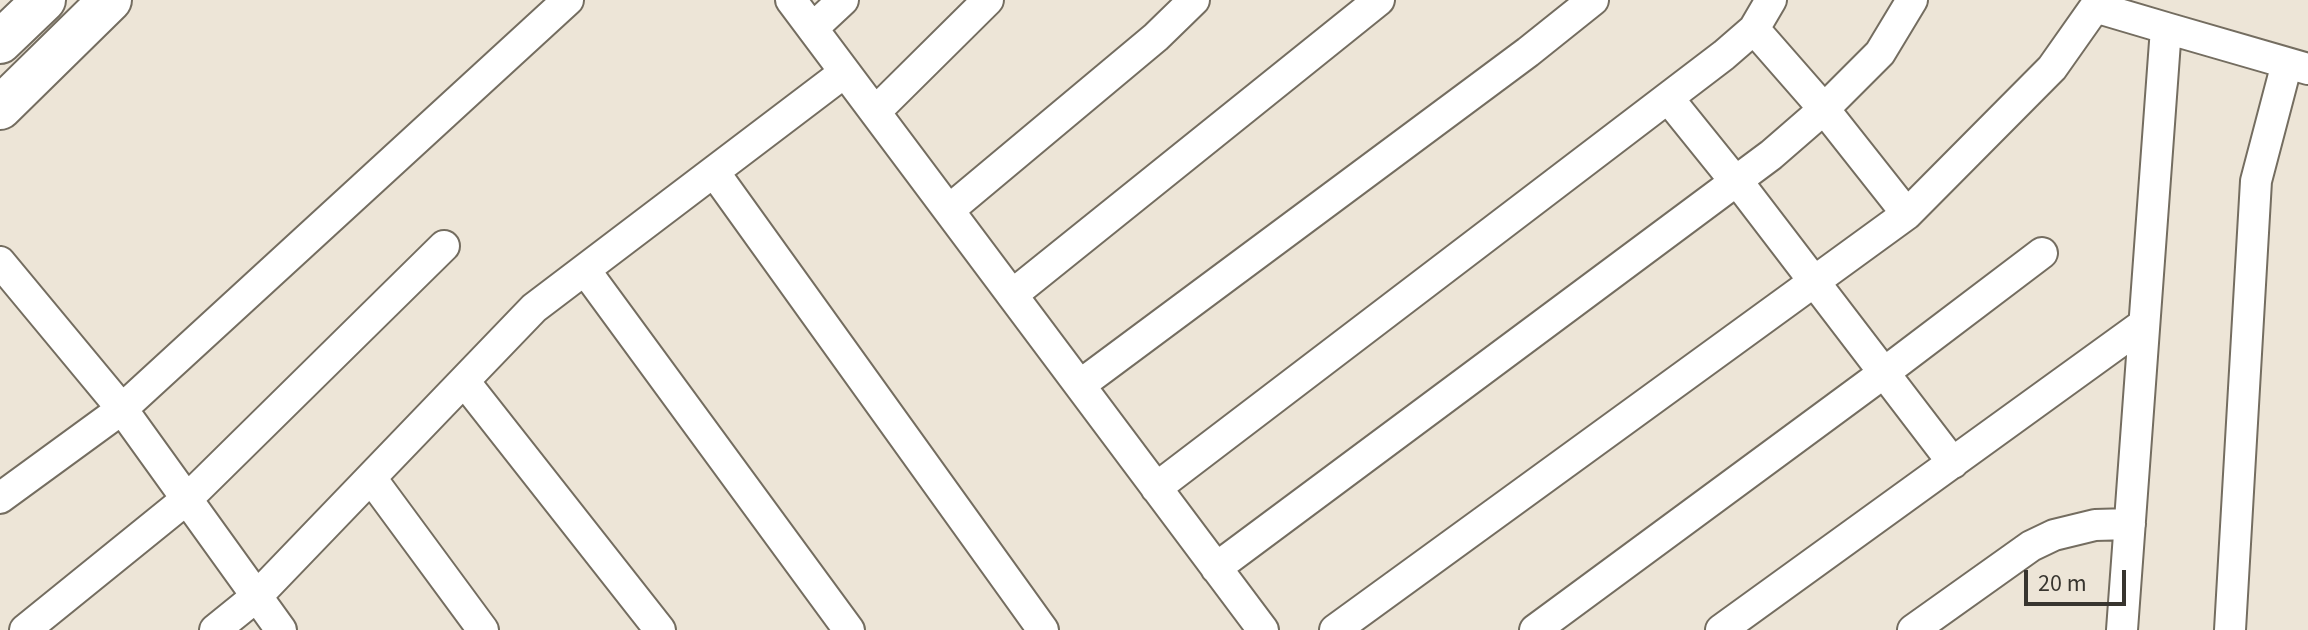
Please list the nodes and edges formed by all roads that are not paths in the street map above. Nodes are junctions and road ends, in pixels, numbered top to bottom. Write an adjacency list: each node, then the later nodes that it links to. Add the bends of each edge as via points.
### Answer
1 (44, 0): 16 (street)
2 (110, 0): 20 (street)
3 (568, 0): 37 (street)
4 (791, 0): 13 (street)
5 (843, 0): 13 (street)
6 (988, 0): 22 (street)
7 (1194, 0): 25 (street)
8 (1379, 0): 32 (street)
9 (1593, 0): 36 (street)
10 (1771, 0): 15 (street)
11 (1912, 0): 21 (street, via 1880,53)
12 (2084, 3): 14 (street); 26 (street, via 2052,68)
13 (813, 28): 18 (street)
14 (2166, 28): 17 (street); 33 (street)
15 (1754, 29): 19 (street); 21 (street)
16 (0, 42)
17 (2297, 66): 59 (street, via 2256,181)
18 (845, 72): 22 (street); 23 (street)
19 (1668, 98): 24 (street); 40 (street)
20 (0, 108)
21 (1824, 109): 24 (street); 26 (street)
22 (875, 112): 25 (street)
23 (714, 172): 30 (street); 52 (street)
24 (1735, 181): 31 (street); 44 (street)
25 (949, 210): 32 (street)
26 (1907, 214): 31 (street)
27 (444, 246): 42 (street)
28 (2042, 253): 34 (street)
29 (0, 262): 37 (street)
30 (585, 270): 35 (street, via 534,308); 51 (street)
31 (1814, 280): 34 (street); 54 (street)
32 (1012, 295): 36 (street)
33 (2144, 324): 38 (street); 43 (street)
34 (1885, 372): 38 (street); 55 (street)
35 (464, 381): 39 (street); 50 (street)
36 (1080, 385): 40 (street)
37 (122, 409): 41 (street); 42 (street)
38 (1953, 463): 56 (street)
39 (371, 478): 45 (street); 49 (street)
40 (1156, 488): 44 (street)
41 (0, 498)
42 (188, 498): 45 (street); 46 (street)
43 (2130, 524): 57 (street, via 2095,525 2031,546); 58 (street)
44 (1216, 568): 53 (street)
45 (257, 596): 47 (street); 48 (street)
46 (25, 630)
47 (215, 630)
48 (281, 630)
49 (483, 630)
50 (660, 630)
51 (849, 630)
52 (1043, 630)
53 (1263, 630)
54 (1335, 630)
55 (1535, 630)
56 (1721, 630)
57 (1913, 630)
58 (2122, 630)
59 (2230, 630)

